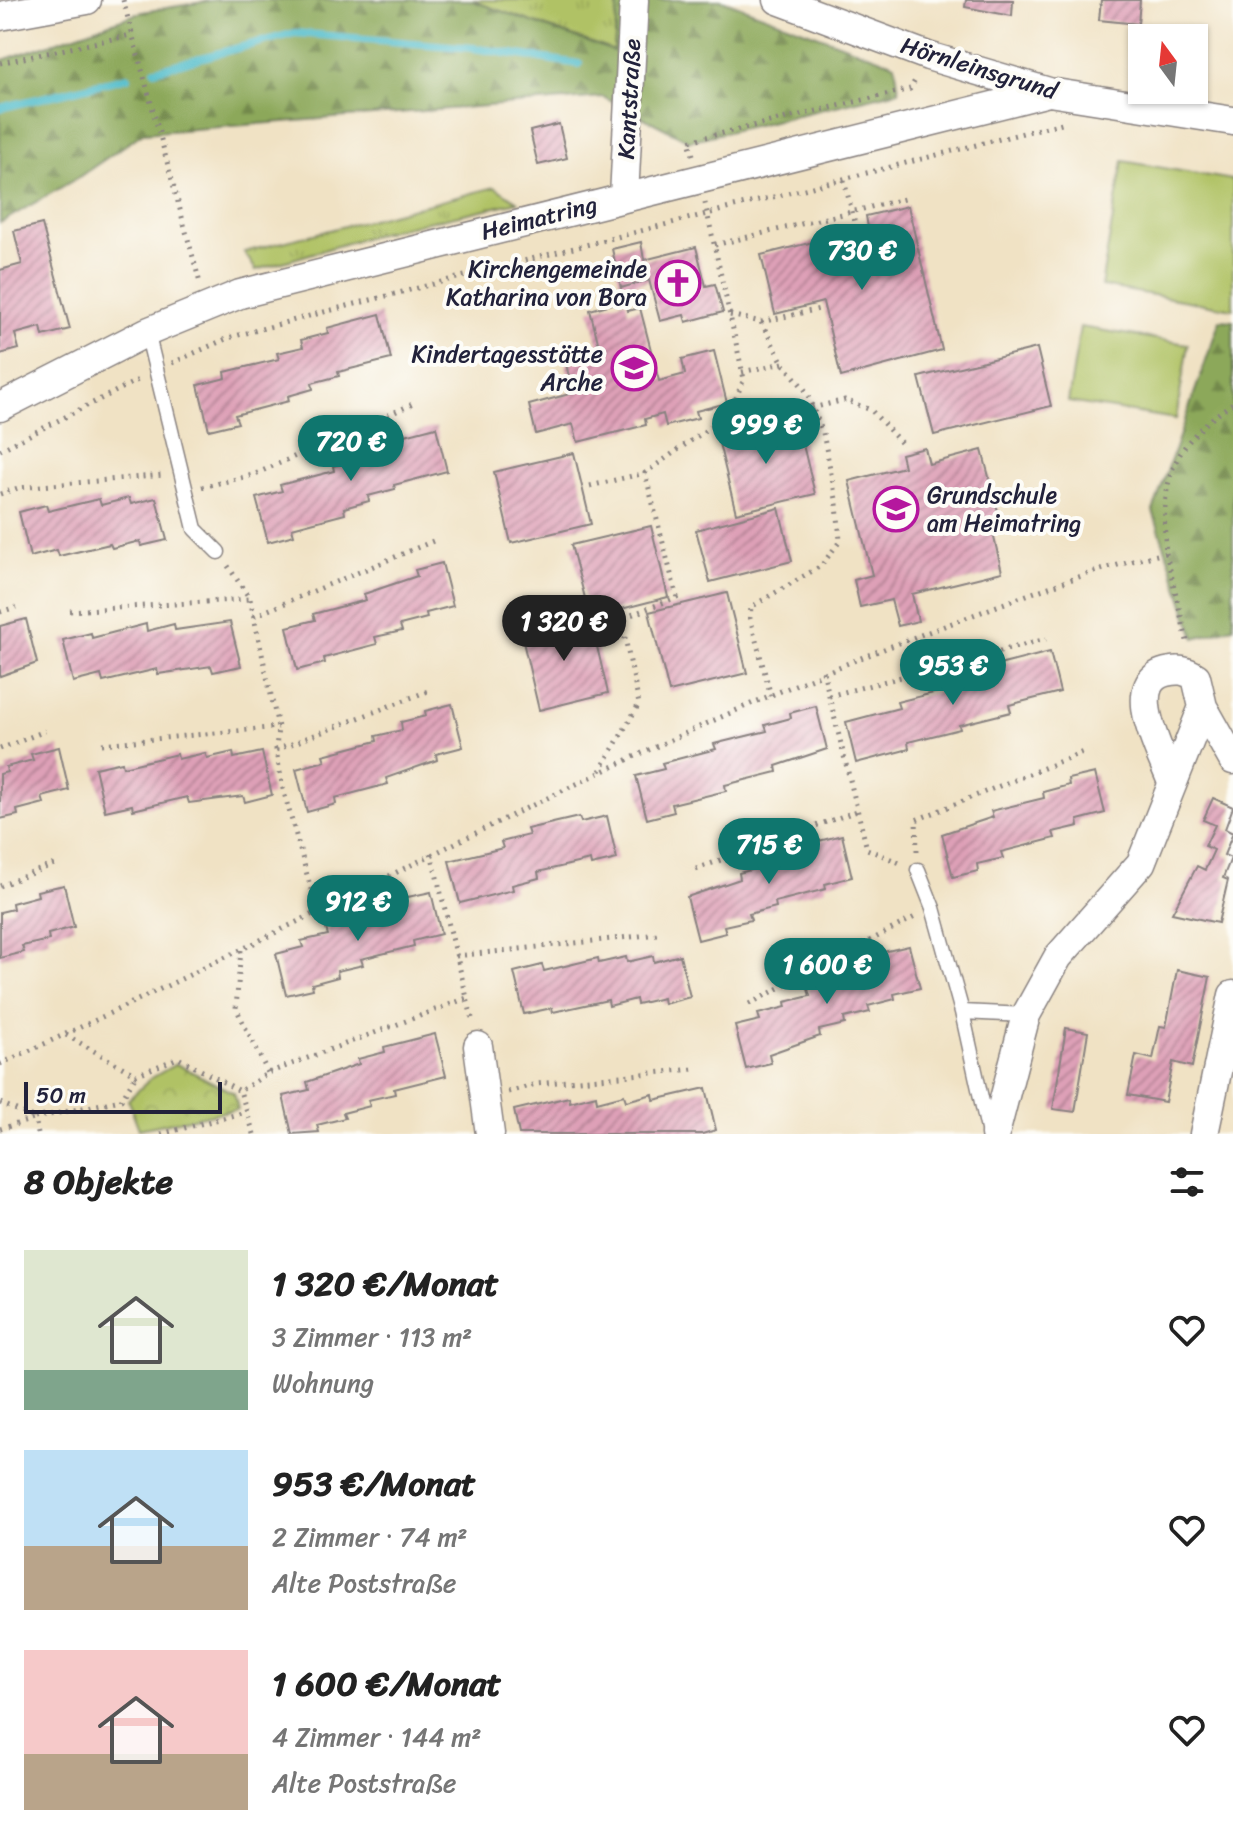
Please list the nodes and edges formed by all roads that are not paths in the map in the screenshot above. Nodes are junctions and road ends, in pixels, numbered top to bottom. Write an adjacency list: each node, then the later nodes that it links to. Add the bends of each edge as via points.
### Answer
1 (87, 0): 4 (street)
2 (634, 0): 7 (street, Kantstraße)
3 (778, 0): 5 (street, Hörnleinsgrund, via 928,56)
4 (0, 16)
5 (1049, 92): 6 (street, Hörnleinsgrund); 7 (street, Heimatring)
6 (1233, 121)
7 (624, 197): 8 (street, Heimatring, via 283,283)
8 (147, 332): 9 (street, Heimatring); 10 (lane, via 195,529)
9 (0, 407)
10 (218, 552)
11 (1203, 707): 12 (street); 13 (street); 13 (street, via 1196,677 1182,670 1152,680 1145,712)
12 (1233, 760)
13 (1171, 780): 17 (street, via 1141,863 1058,957)
14 (918, 870): 16 (lane)
15 (1233, 995): 21 (street)
16 (962, 1012): 17 (lane); 20 (lane)
17 (1026, 1015): 20 (street)
18 (478, 1046): 19 (street)
19 (490, 1134)
20 (992, 1134)
21 (1204, 1134)

